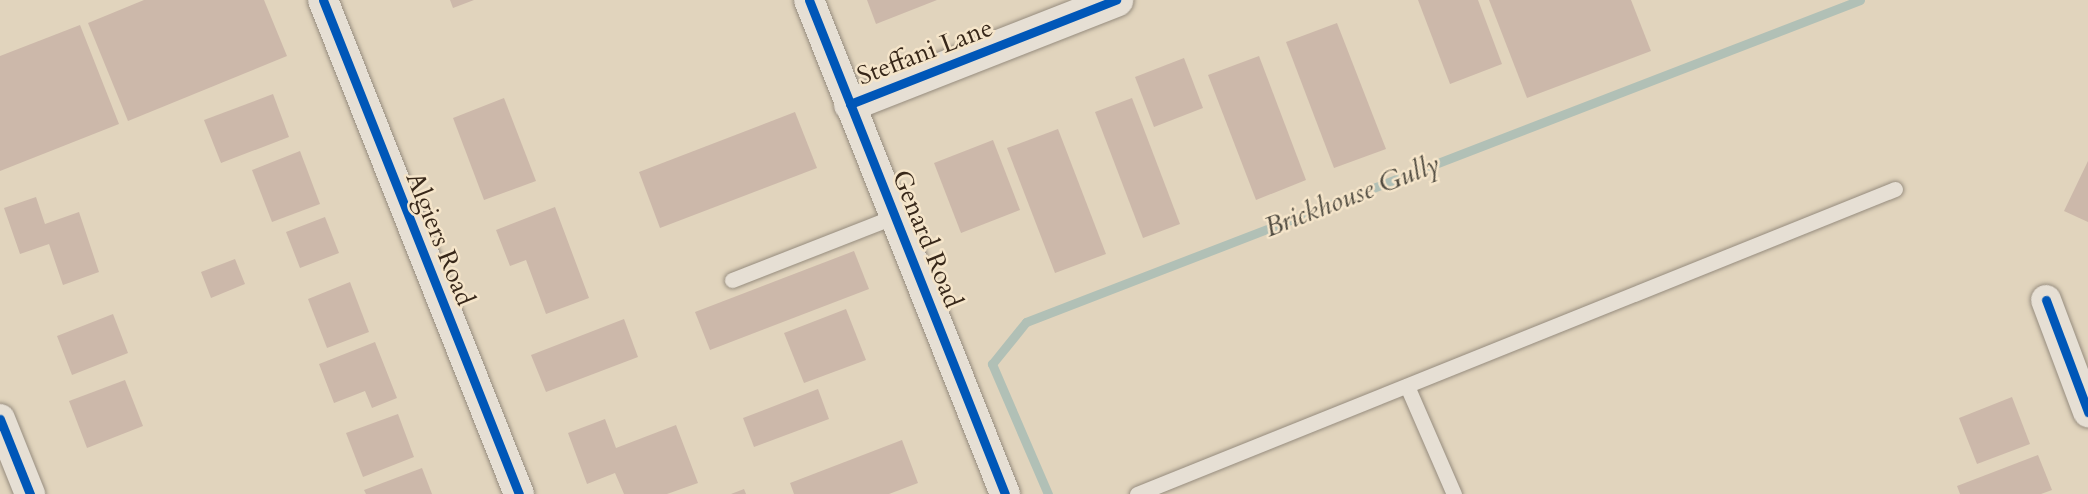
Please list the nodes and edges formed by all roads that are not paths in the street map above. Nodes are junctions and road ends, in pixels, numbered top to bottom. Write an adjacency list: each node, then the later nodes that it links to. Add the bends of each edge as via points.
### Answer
1 (323, 0): 13 (street, Algiers Road)
2 (809, 0): 4 (street, Genard Road)
3 (1116, 0): 4 (street, Steffani Lane)
4 (850, 104): 6 (street, Genard Road)
5 (1895, 189): 9 (lane)
6 (895, 216): 7 (lane); 14 (street, Genard Road)
7 (732, 280)
8 (2046, 300): 10 (street)
9 (1407, 386): 15 (lane); 16 (lane)
10 (2088, 412)
11 (0, 419): 12 (street)
12 (30, 494)
13 (519, 494)
14 (1005, 494)
15 (1137, 494)
16 (1454, 494)

